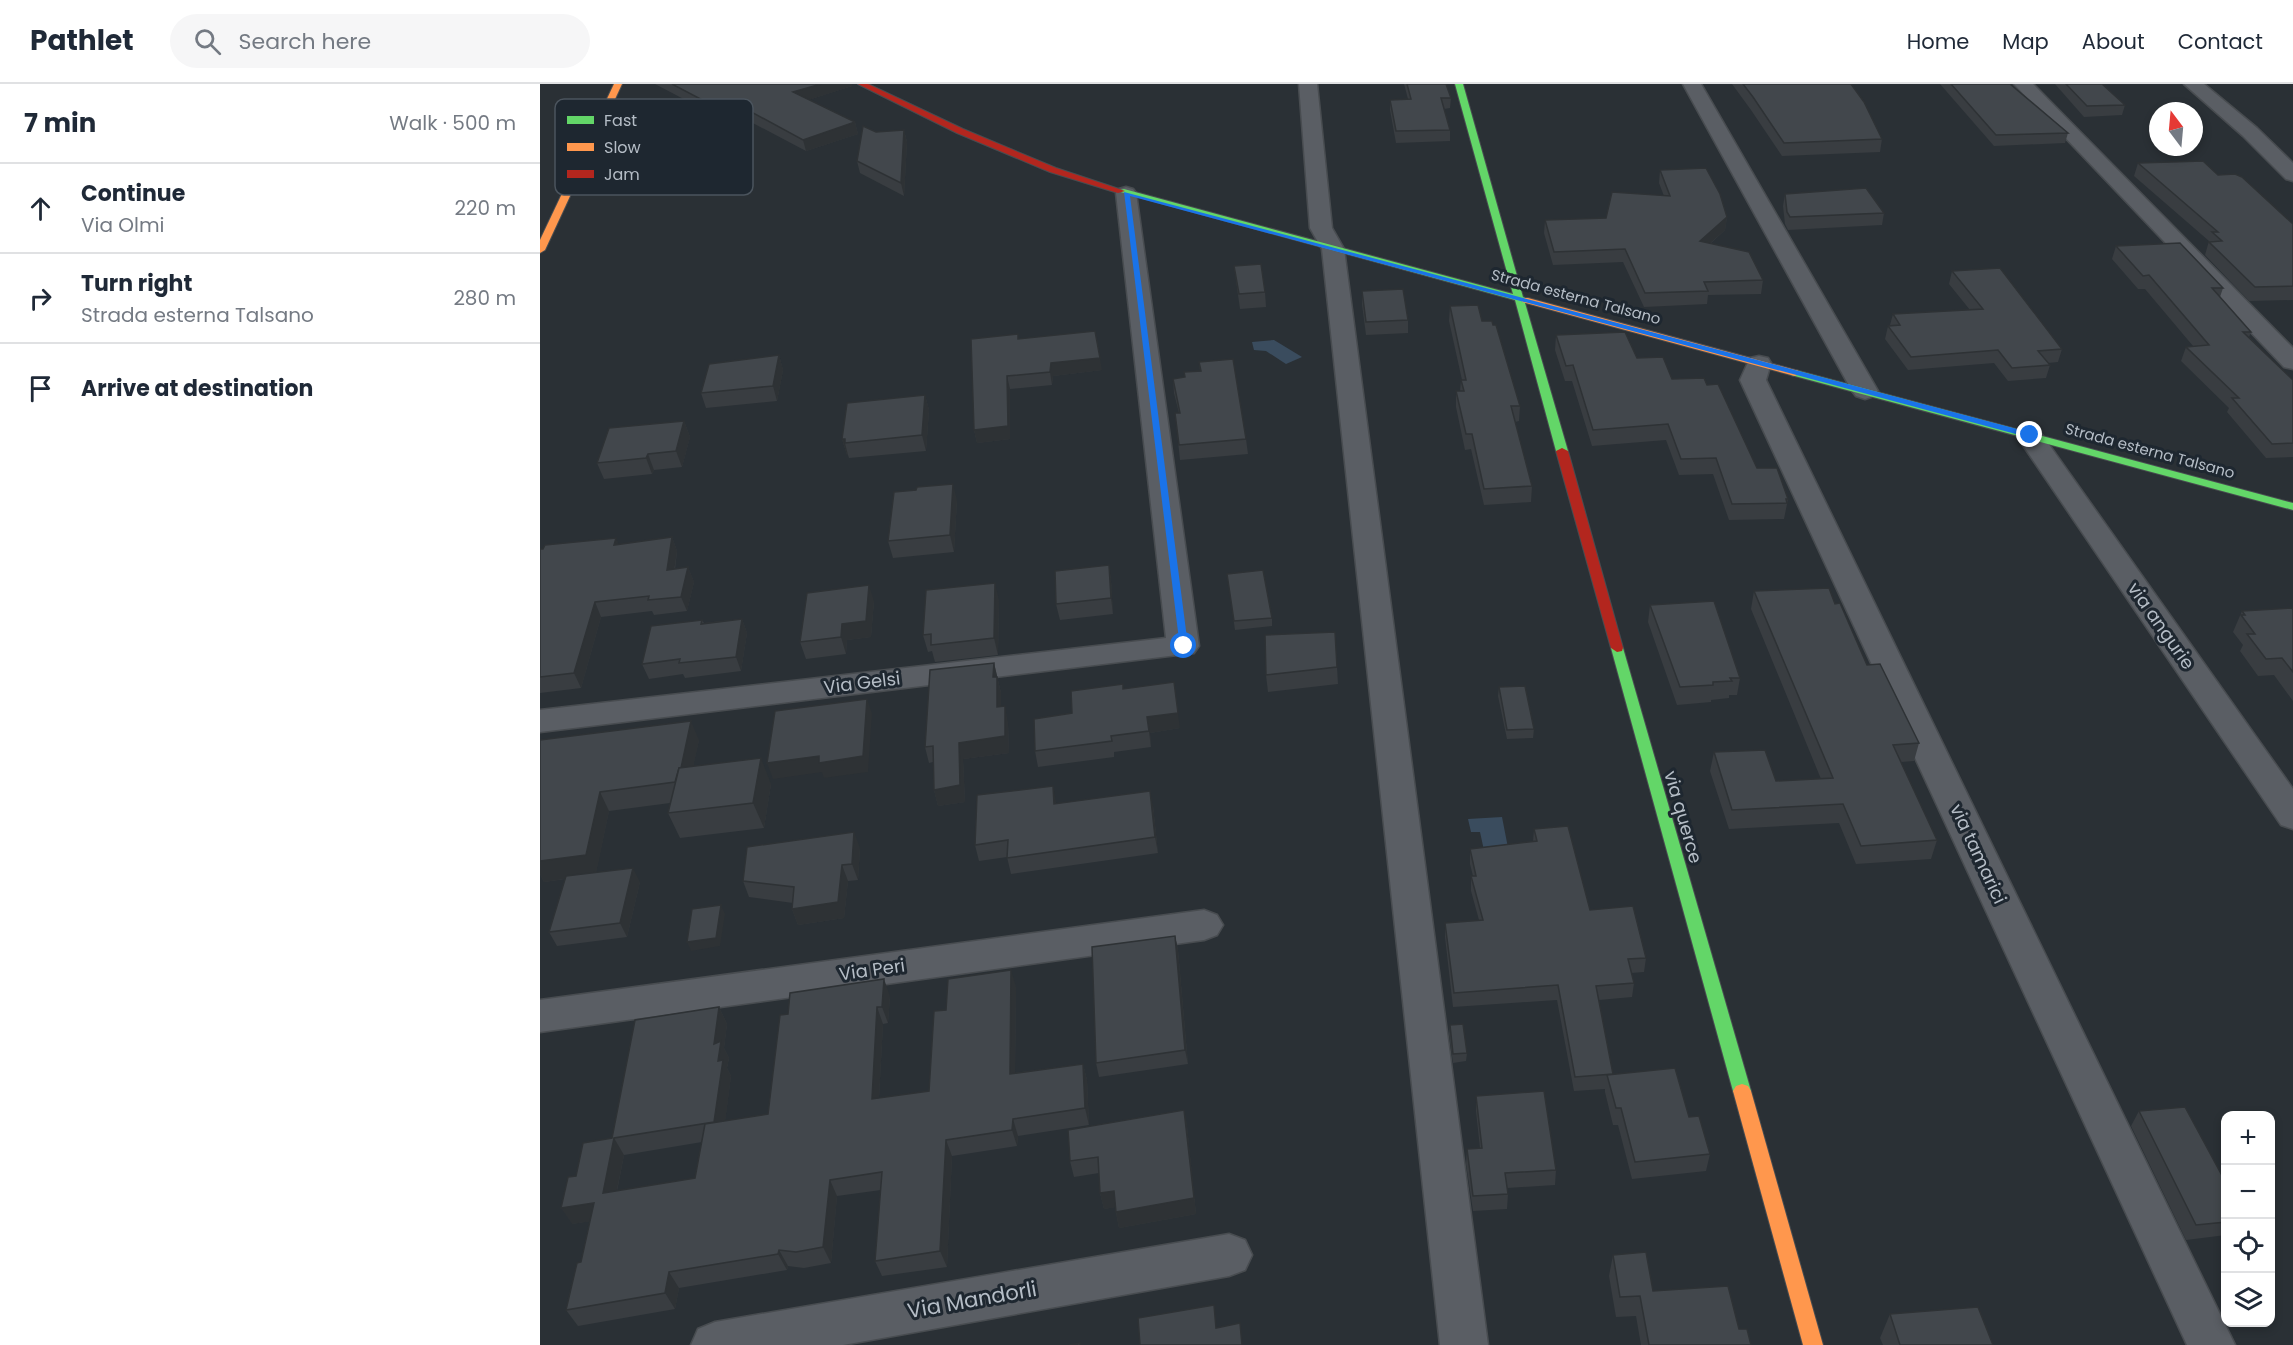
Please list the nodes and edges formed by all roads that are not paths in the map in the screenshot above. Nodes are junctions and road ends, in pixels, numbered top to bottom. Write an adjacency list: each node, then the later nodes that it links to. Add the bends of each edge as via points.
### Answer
1 (618, 84): 8 (street)
2 (862, 84): 10 (street, Strada esterna Talsano, via 960,131)
3 (1308, 84): 12 (street, via 1321,228)
4 (1459, 84): 14 (street, via querce)
5 (1692, 84): 17 (street)
6 (2023, 84): 15 (street)
7 (2193, 84): 9 (street)
8 (611, 99)
9 (2293, 175)
10 (1126, 194): 12 (street, Strada esterna Talsano); 20 (street, Via Gelsi, via 1184,646)
11 (566, 195): 13 (street)
12 (1333, 249): 14 (street, Strada esterna Talsano); 26 (street)
13 (540, 250)
14 (1519, 299): 16 (street, Strada esterna Talsano); 27 (street, via querce)
15 (2293, 362)
16 (1759, 363): 17 (street, Strada esterna Talsano); 28 (street, via tamarici, via 1753,380)
17 (1865, 391): 18 (street, Strada esterna Talsano)
18 (2030, 435): 19 (street, Strada esterna Talsano); 21 (street, via angurie)
19 (2293, 507)
20 (540, 721)
21 (2293, 816)
22 (1204, 925): 23 (street, Via Peri)
23 (540, 1016)
24 (1229, 1255): 25 (street, Via Mandorli)
25 (715, 1345)
26 (1464, 1345)
27 (1813, 1345)
28 (2211, 1345)

